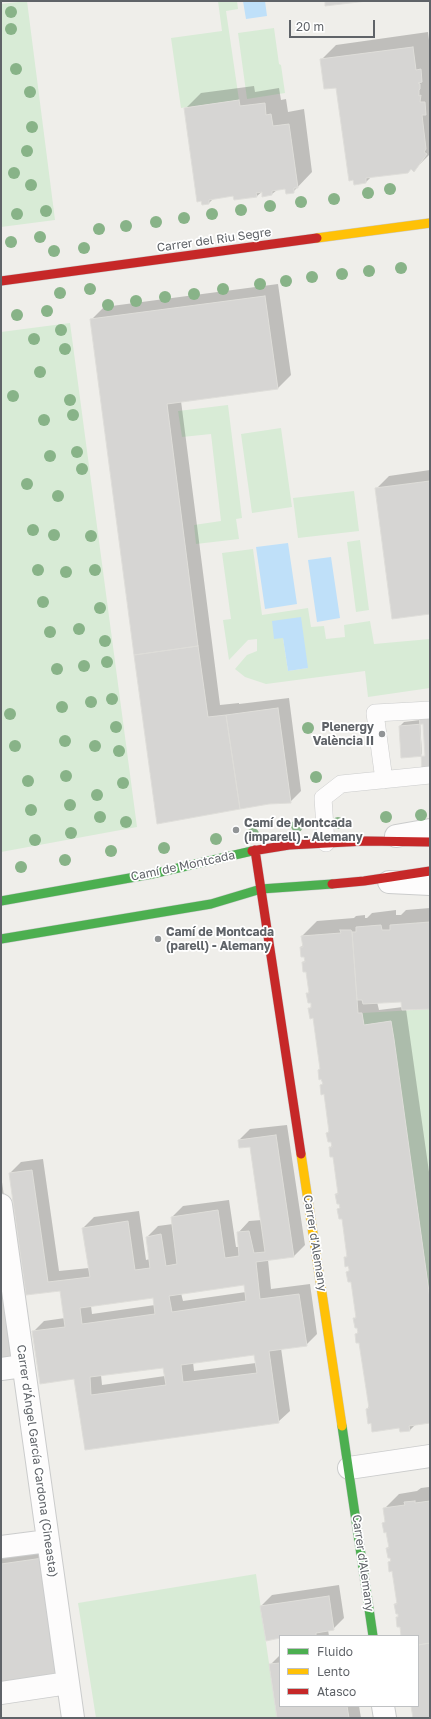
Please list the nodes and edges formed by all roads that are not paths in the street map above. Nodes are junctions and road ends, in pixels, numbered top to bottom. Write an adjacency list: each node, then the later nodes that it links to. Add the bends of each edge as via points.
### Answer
1 (430, 223): 2 (street, Carrer del Riu Segre)
2 (1, 281)
3 (430, 710): 5 (lane, via 375,713)
4 (430, 776): 5 (lane)
5 (384, 780): 9 (lane, via 341,784 324,798)
6 (430, 830): 7 (street, Camí de Montcada)
7 (366, 841): 8 (street, Camí de Montcada); 9 (street, Camí de Montcada)
8 (430, 842)
9 (326, 843): 10 (street, Camí de Montcada)
10 (255, 850): 14 (street, Carrer d'Alemany); 15 (street, Camí de Montcada, via 152,874)
11 (430, 871): 12 (street)
12 (364, 881): 13 (street); 14 (street)
13 (430, 884)
14 (261, 889): 16 (street, via 211,904); 21 (street, Carrer d'Alemany)
15 (1, 901)
16 (1, 939)
17 (1, 1205): 18 (street, Carrer d'Ángel García Cardona (Cineasta))
18 (23, 1366): 19 (street); 22 (street, Carrer d'Ángel García Cardona (Cineasta))
19 (1, 1369)
20 (430, 1456): 21 (street)
21 (349, 1468): 24 (street, Carrer d'Alemany)
22 (48, 1541): 23 (street); 25 (street, Carrer d'Ángel García Cardona (Cineasta))
23 (1, 1547)
24 (373, 1635)
25 (68, 1683): 26 (street); 28 (street, Carrer d'Ángel García Cardona (Cineasta))
26 (1, 1694)
27 (383, 1707): 29 (street)
28 (73, 1718)
29 (385, 1718)

